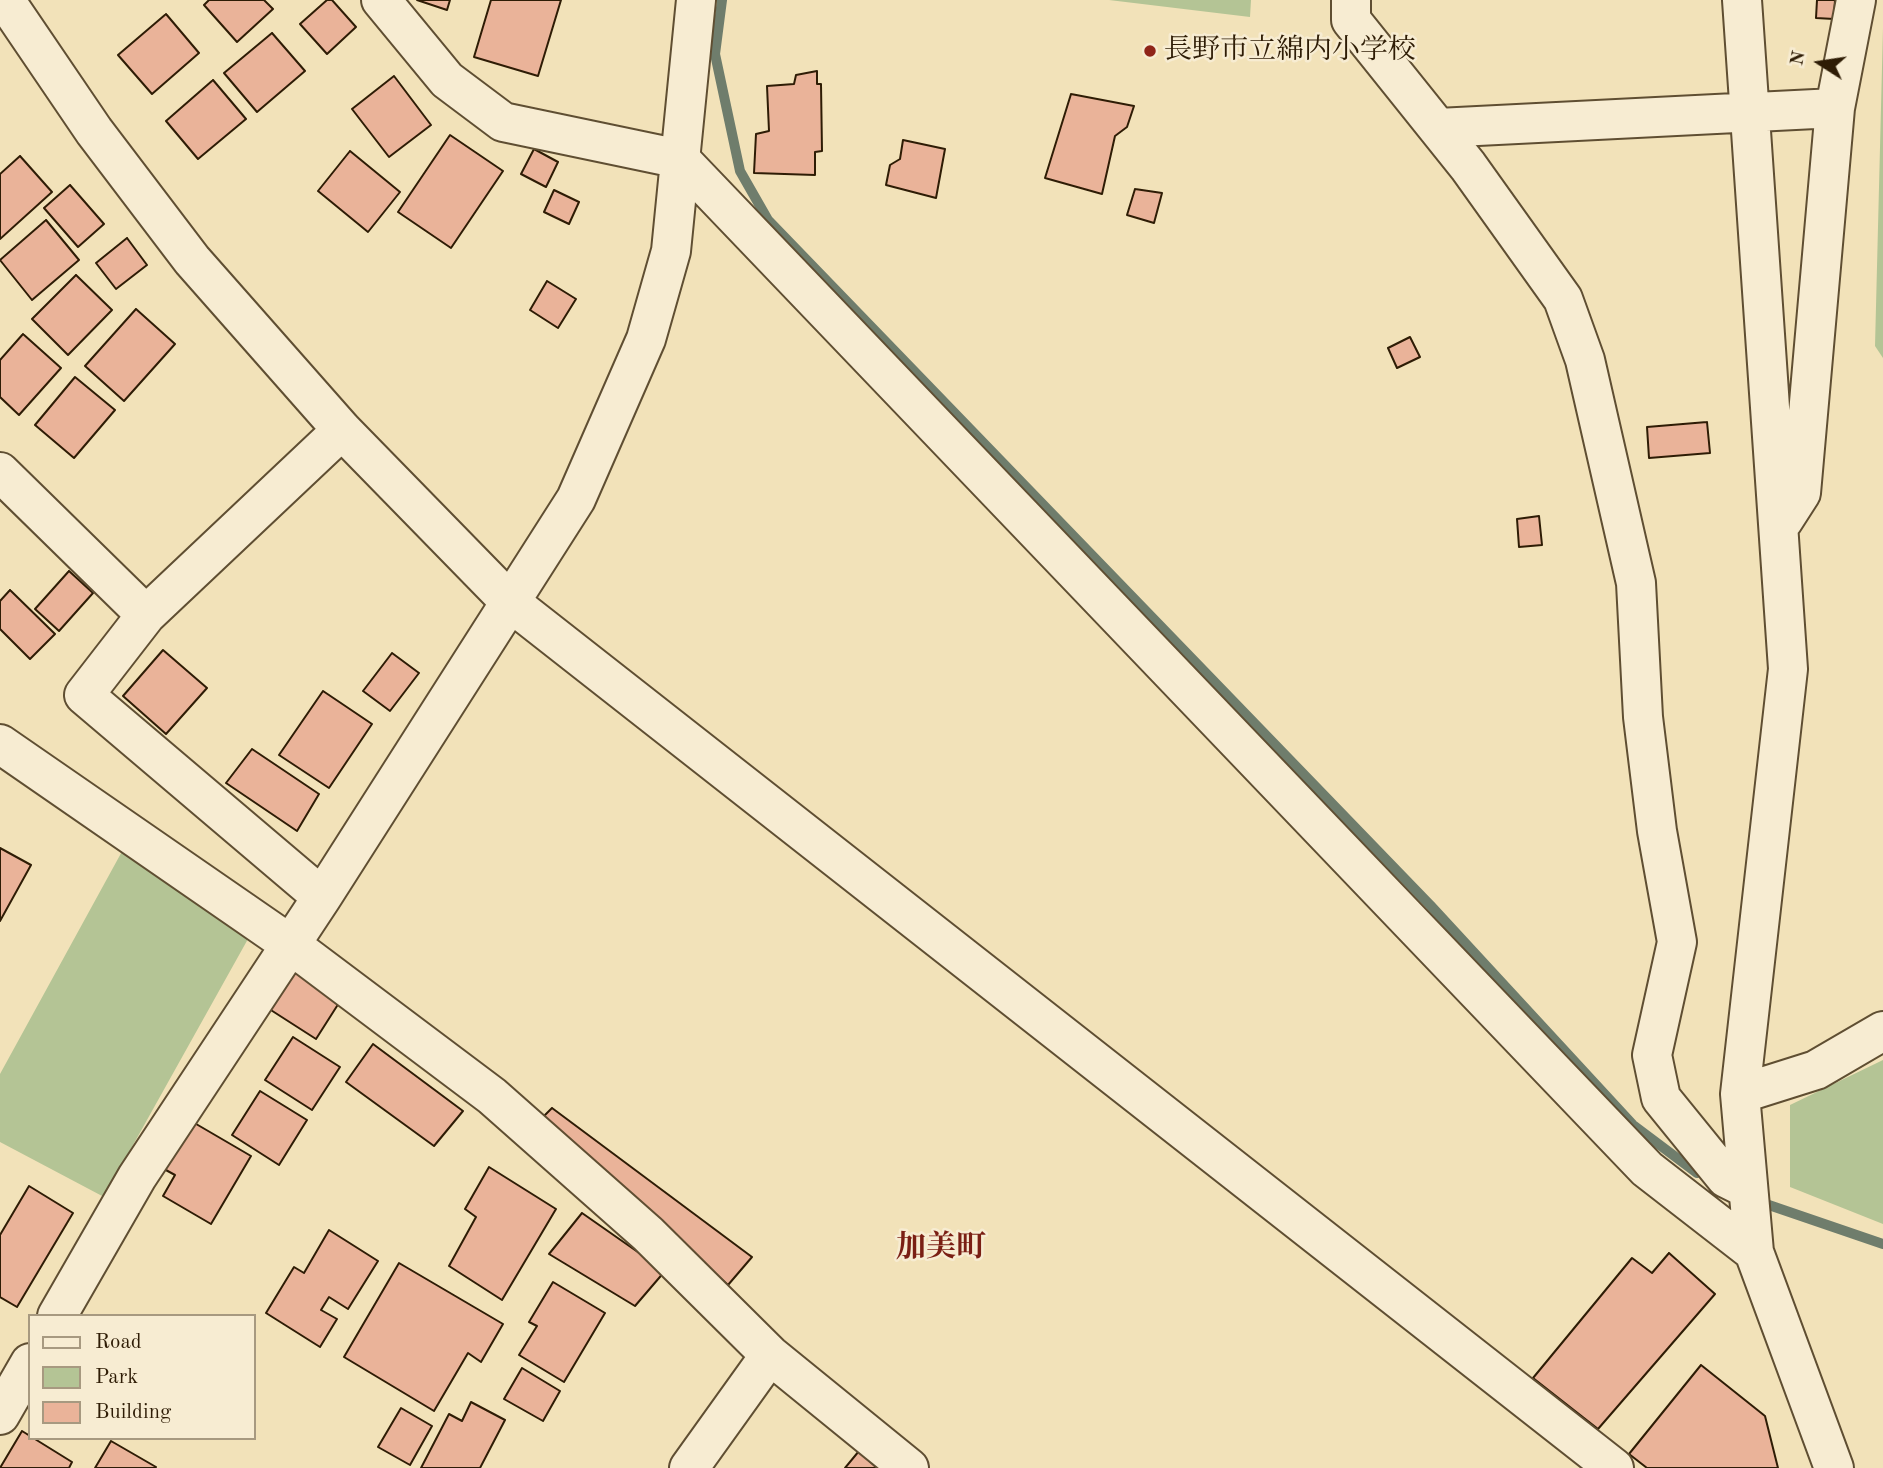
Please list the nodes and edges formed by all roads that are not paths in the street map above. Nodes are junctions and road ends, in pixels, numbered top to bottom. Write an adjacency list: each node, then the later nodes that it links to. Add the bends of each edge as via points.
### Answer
1 (5, 0): 11 (street, via 94,131 192,260)
2 (381, 0): 10 (street, via 447,80 503,122)
3 (696, 0): 10 (street)
4 (1351, 0): 9 (street, via 1351,20)
5 (1742, 0): 8 (street)
6 (1856, 0): 7 (street)
7 (1835, 108): 8 (street); 13 (street, via 1801,493)
8 (1750, 114): 9 (street); 13 (street)
9 (1438, 128): 20 (street, via 1563,299 1585,360 1636,583 1643,717 1677,942 1652,1055 1661,1098 1726,1178)
10 (680, 159): 14 (street, via 671,251 646,339 576,499); 21 (street, via 1647,1170)
11 (342, 430): 14 (street); 15 (street)
12 (0, 472): 15 (street)
13 (1780, 526): 19 (street, via 1788,668)
14 (510, 602): 17 (street); 28 (street)
15 (146, 615): 17 (street, via 84,695)
16 (0, 744): 17 (street)
17 (308, 920): 22 (street, via 136,1177); 23 (street, via 492,1097 648,1234)
18 (1883, 1031): 19 (street, via 1816,1070)
19 (1740, 1094): 20 (street)
20 (1748, 1189): 21 (street)
21 (1754, 1252): 29 (street)
22 (58, 1314)
23 (770, 1355): 26 (street); 27 (street)
24 (28, 1366): 25 (street)
25 (0, 1415)
26 (689, 1468)
27 (909, 1468)
28 (1614, 1468)
29 (1834, 1468)

